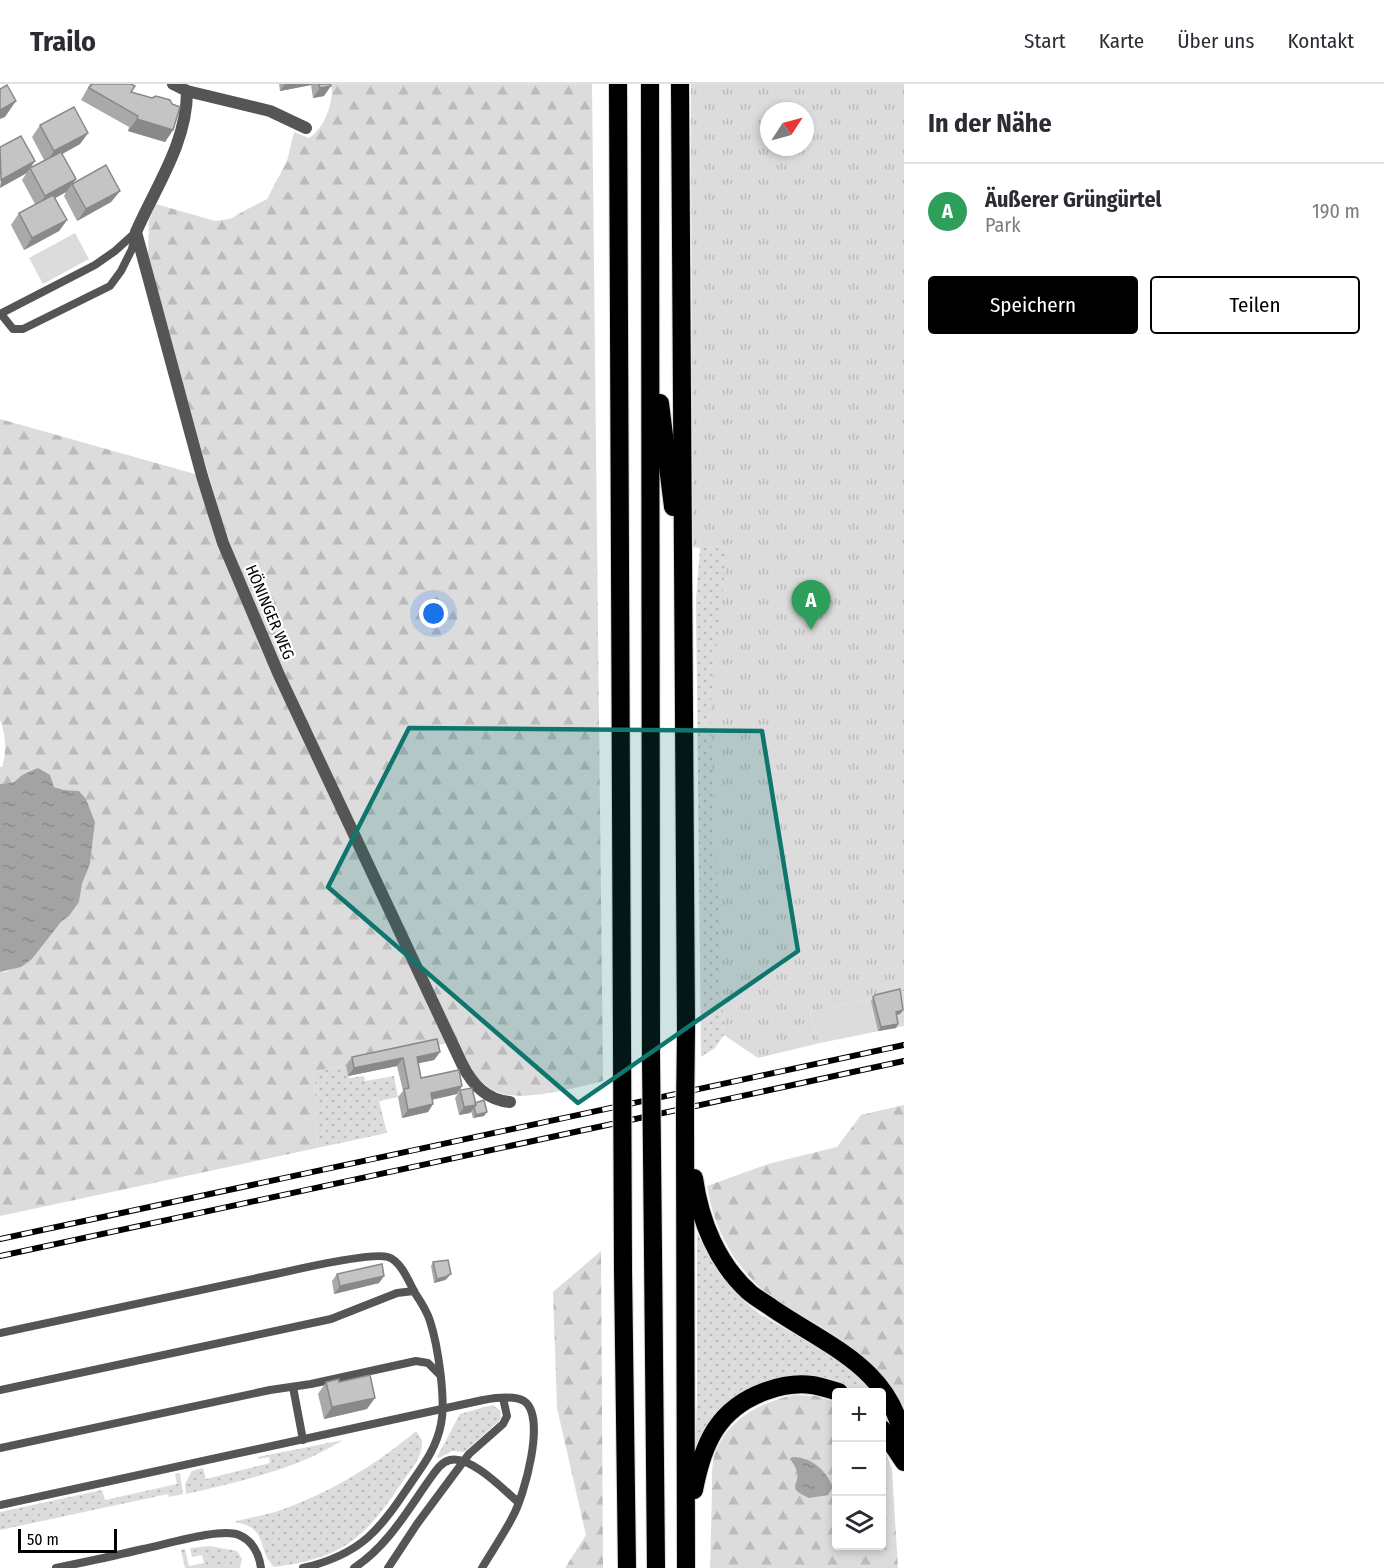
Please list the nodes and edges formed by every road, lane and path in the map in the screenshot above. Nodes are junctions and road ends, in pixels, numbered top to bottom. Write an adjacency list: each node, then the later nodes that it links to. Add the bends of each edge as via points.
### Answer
1 (173, 84): 5 (street)
2 (618, 84): 38 (highway, bridge)
3 (650, 84): 9 (highway)
4 (680, 84): 10 (highway)
5 (187, 91): 6 (street, via 270,111); 7 (street, via 180,141)
6 (306, 128)
7 (136, 232): 8 (lane, via 95,265); 8 (lane, via 132,249 110,286 23,329 13,329); 11 (street, HÖNINGER WEG, via 201,476 249,606 468,1076 483,1092)
8 (0, 314)
9 (651, 322): 10 (highway); 39 (highway, bridge)
10 (683, 598): 12 (highway, bridge)
11 (510, 1102)
12 (686, 1114): 24 (highway, via 703,1220 722,1259 749,1292 868,1372 888,1398 902,1431); 31 (highway)
13 (414, 1291): 14 (lane, via 389,1257 375,1257 318,1265); 15 (lane, via 430,1320); 17 (lane, via 388,1296 331,1319)
14 (0, 1333)
15 (440, 1376): 16 (lane, via 428,1363 416,1361); 20 (lane)
16 (293, 1387): 22 (lane); 23 (lane)
17 (0, 1390)
18 (832, 1390): 31 (highway, via 811,1385 780,1386 747,1398 727,1414 708,1441)
19 (503, 1398): 20 (lane); 25 (lane, via 507,1416 503,1424); 27 (lane, via 524,1401 534,1419 531,1454)
20 (443, 1410): 22 (lane); 29 (lane, via 434,1447)
21 (886, 1435): 26 (highway)
22 (303, 1440): 28 (lane)
23 (0, 1448)
24 (904, 1449)
25 (464, 1461): 27 (lane); 30 (lane, via 448,1460 438,1467); 36 (lane)
26 (904, 1462)
27 (518, 1502): 37 (lane)
28 (0, 1505)
29 (388, 1517): 30 (lane); 34 (lane, via 352,1550)
30 (398, 1524): 35 (lane, via 378,1550)
31 (686, 1527): 40 (highway)
32 (56, 1568): 33 (lane, via 224,1533 236,1534 249,1542)
33 (261, 1568)
34 (303, 1568)
35 (354, 1568)
36 (388, 1568)
37 (482, 1568)
38 (627, 1568)
39 (656, 1568)
40 (686, 1568)

